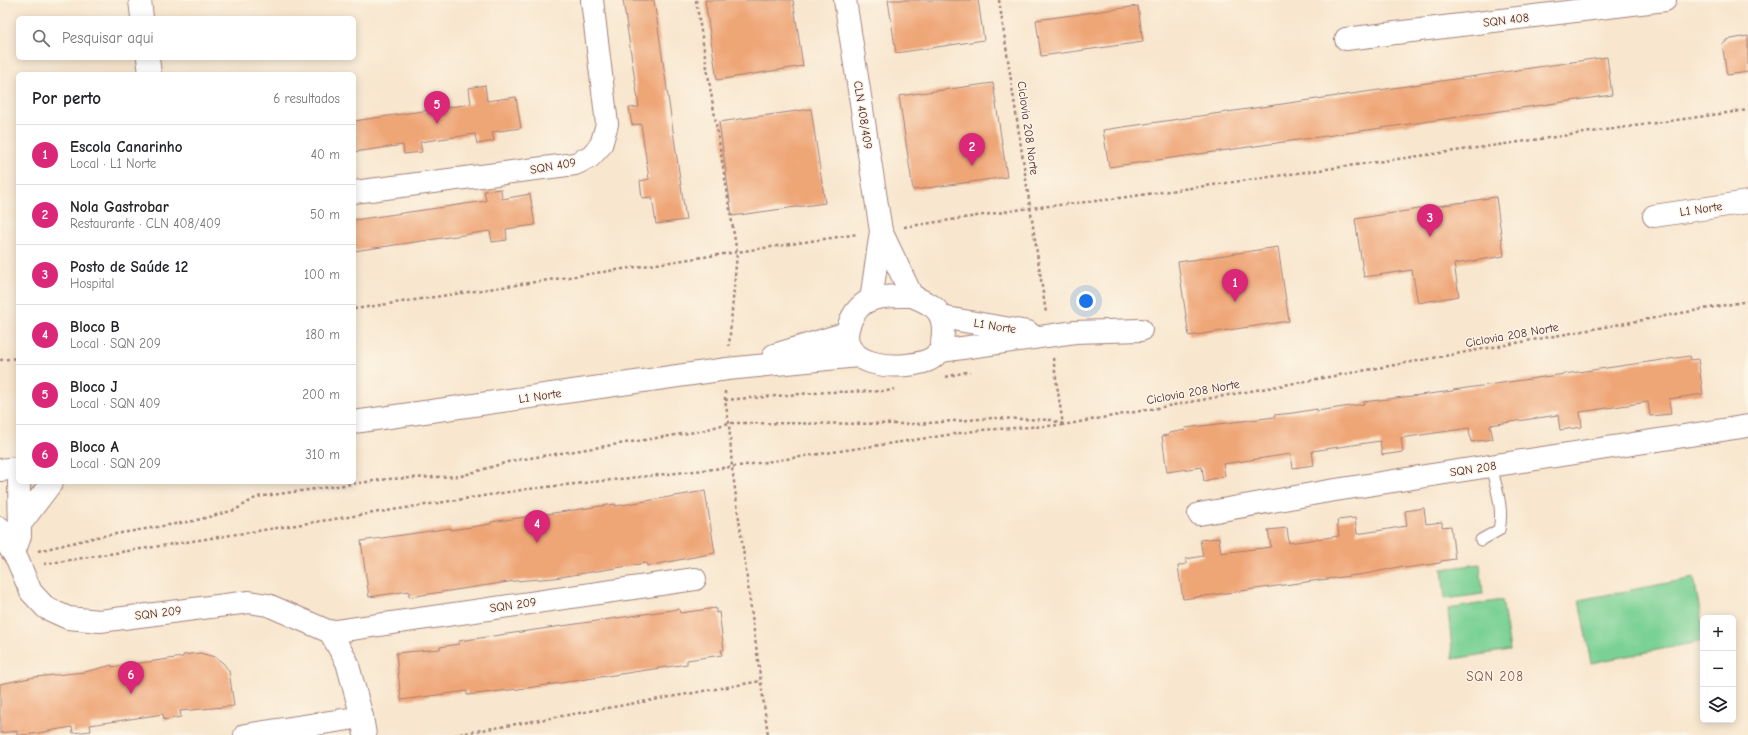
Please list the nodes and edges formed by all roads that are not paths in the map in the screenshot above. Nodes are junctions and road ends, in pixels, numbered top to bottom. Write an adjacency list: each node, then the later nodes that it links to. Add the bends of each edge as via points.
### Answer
1 (140, 0): 5 (street)
2 (592, 0): 9 (street, SQN 409, via 607,124 601,145 590,157 575,164)
3 (845, 0): 12 (street, CLN 408/409)
4 (1665, 0): 6 (street, SQN 408)
5 (142, 16)
6 (1346, 39)
7 (148, 60): 8 (street)
8 (150, 72)
9 (356, 192)
10 (1748, 202): 11 (street, L1 Norte)
11 (1654, 216)
12 (881, 231): 13 (street, CLN 408/409); 14 (street, CLN 408/409)
13 (912, 296): 14 (street, via 880,297); 15 (street, via 934,306)
14 (871, 300): 17 (street, via 854,314)
15 (941, 317): 18 (street, L1 Norte); 19 (street, via 944,329)
16 (1141, 330): 18 (street, L1 Norte)
17 (847, 333): 20 (street, via 850,346); 21 (street, L1 Norte)
18 (1049, 335): 19 (street, L1 Norte)
19 (941, 351): 20 (street, via 929,360 894,365 878,365)
20 (858, 356): 21 (street, L1 Norte)
21 (727, 369): 22 (street, L1 Norte)
22 (356, 422)
23 (1748, 426): 24 (street, SQN 208)
24 (1492, 466): 29 (street, SQN 208); 32 (lane, via 1501,520 1498,530)
25 (16, 468): 26 (street)
26 (0, 470)
27 (19, 484): 30 (street)
28 (50, 484): 30 (street)
29 (1199, 514)
30 (21, 523): 33 (street)
31 (0, 528): 33 (street, SQN 209, via 3,538)
32 (1481, 540)
33 (18, 561): 35 (street, SQN 209, via 31,592 46,608 68,618 100,621 249,602 287,612)
34 (695, 579): 35 (street, SQN 209)
35 (330, 632): 36 (street, via 347,662)
36 (363, 726): 37 (street)
37 (246, 735)

